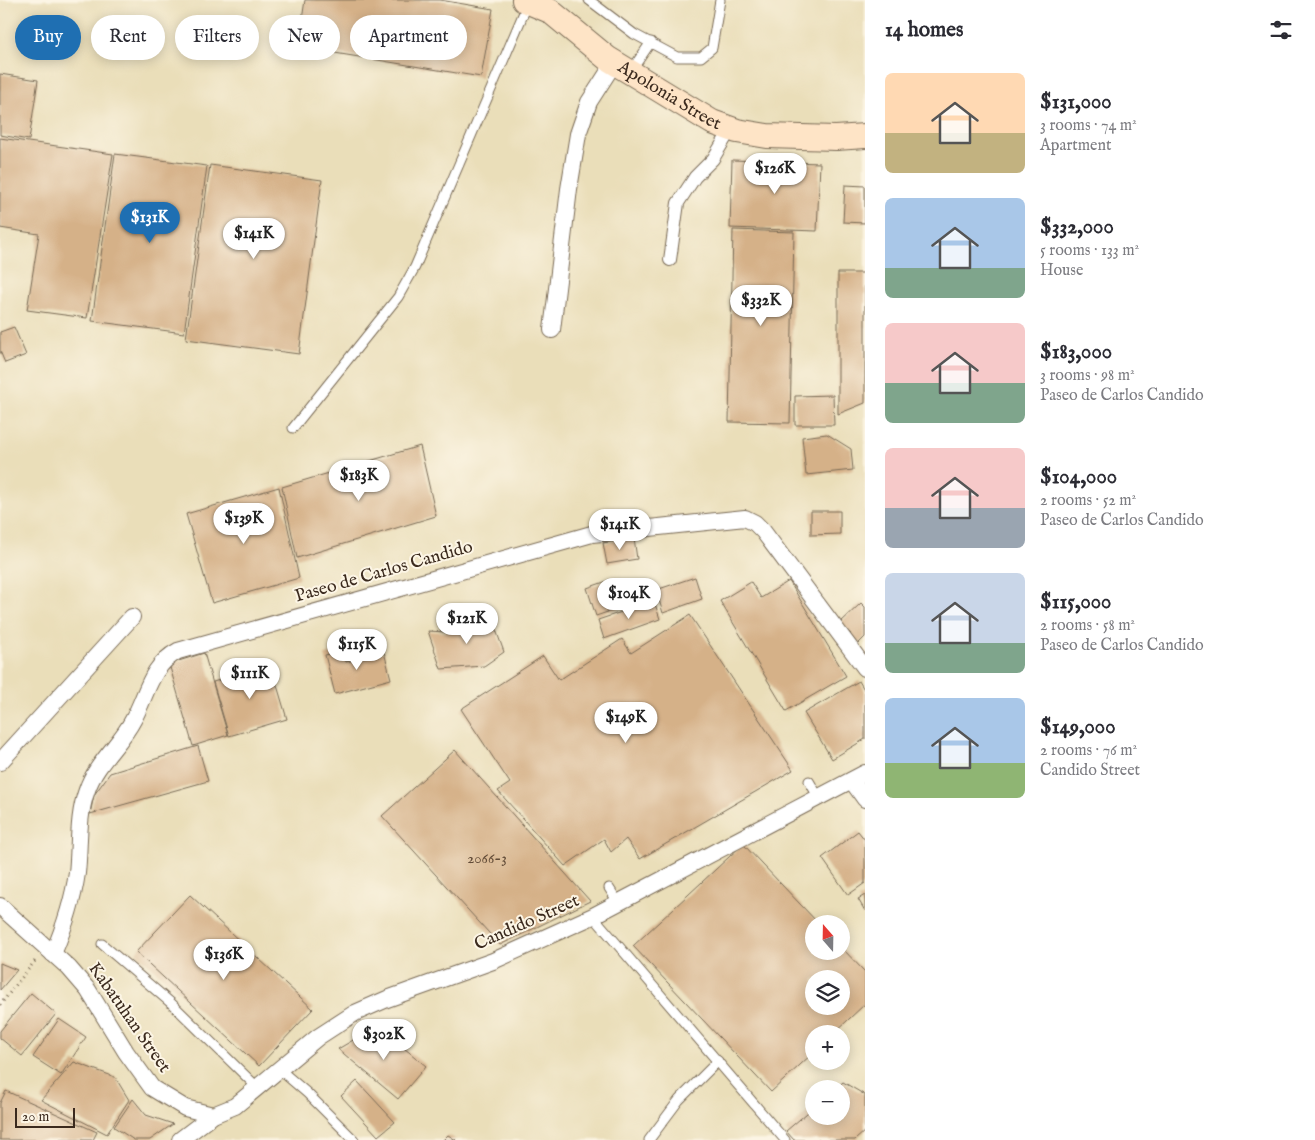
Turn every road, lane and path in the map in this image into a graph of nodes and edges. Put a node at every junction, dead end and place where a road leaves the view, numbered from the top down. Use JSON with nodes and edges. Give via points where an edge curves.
{"nodes":[{"id":1,"x":589,"y":0,"type":"edge"},
{"id":2,"x":720,"y":0,"type":"edge"},
{"id":3,"x":526,"y":1,"type":"edge"},
{"id":4,"x":650,"y":42,"type":"junction"},
{"id":5,"x":622,"y":68,"type":"junction"},
{"id":6,"x":731,"y":129,"type":"junction"},
{"id":7,"x":865,"y":136,"type":"edge"},
{"id":8,"x":670,"y":260,"type":"dead end"},
{"id":9,"x":552,"y":330,"type":"dead end"},
{"id":10,"x":293,"y":428,"type":"dead end"},
{"id":11,"x":132,"y":617,"type":"dead end"},
{"id":12,"x":865,"y":668,"type":"edge"},
{"id":13,"x":0,"y":762,"type":"edge"},
{"id":14,"x":858,"y":777,"type":"edge"},
{"id":15,"x":809,"y":781,"type":"dead end"},
{"id":16,"x":819,"y":798,"type":"junction"},
{"id":17,"x":865,"y":799,"type":"edge"},
{"id":18,"x":609,"y":888,"type":"dead end"},
{"id":19,"x":618,"y":902,"type":"junction"},
{"id":20,"x":0,"y":906,"type":"edge"},
{"id":21,"x":592,"y":916,"type":"junction"},
{"id":22,"x":102,"y":944,"type":"dead end"},
{"id":23,"x":50,"y":951,"type":"junction"},
{"id":24,"x":0,"y":1005,"type":"edge"},
{"id":25,"x":718,"y":1062,"type":"junction"},
{"id":26,"x":279,"y":1069,"type":"junction"},
{"id":27,"x":258,"y":1088,"type":"junction"},
{"id":28,"x":213,"y":1115,"type":"junction"},
{"id":29,"x":180,"y":1140,"type":"edge"},
{"id":30,"x":354,"y":1140,"type":"edge"},
{"id":31,"x":649,"y":1140,"type":"edge"},
{"id":32,"x":785,"y":1140,"type":"edge"}],
"edges":[{"from":1,"to":4,"type":"lane"},
{"from":2,"to":4,"type":"lane","via":[[712,48],[701,57],[677,57]]},
{"from":3,"to":5,"type":"main road","name":"Apolonia Street","via":[[550,11]]},
{"from":3,"to":10,"type":"lane","via":[[415,267],[398,297]]},
{"from":4,"to":5,"type":"lane"},
{"from":5,"to":6,"type":"main road","name":"Apolonia Street","via":[[712,122]]},
{"from":5,"to":9,"type":"street","via":[[589,102],[578,134]]},
{"from":6,"to":7,"type":"main road","name":"Apolonia Street","via":[[767,136]]},
{"from":6,"to":8,"type":"street","via":[[714,159],[695,177],[678,203]]},
{"from":11,"to":13,"type":"street"},
{"from":12,"to":23,"type":"street","name":"Paseo de Carlos Candido","via":[[763,531],[745,518],[592,534],[178,651],[168,656],[155,672],[134,720],[87,789],[66,921]]},
{"from":14,"to":16,"type":"street","name":"Candido Street"},
{"from":14,"to":17,"type":"street"},
{"from":15,"to":16,"type":"lane"},
{"from":16,"to":19,"type":"street","name":"Candido Street"},
{"from":18,"to":19,"type":"lane"},
{"from":19,"to":21,"type":"street","name":"Candido Street"},
{"from":20,"to":23,"type":"street","name":"Kabatuhan Street"},
{"from":21,"to":25,"type":"lane"},
{"from":21,"to":26,"type":"street","name":"Candido Street","via":[[493,961],[355,1013],[318,1037]]},
{"from":22,"to":27,"type":"lane","via":[[171,1003]]},
{"from":23,"to":24,"type":"path"},
{"from":23,"to":28,"type":"street","name":"Kabatuhan Street","via":[[88,990],[152,1088],[185,1108]]},
{"from":25,"to":31,"type":"lane","via":[[679,1100]]},
{"from":25,"to":32,"type":"lane"},
{"from":26,"to":27,"type":"street","name":"Candido Street"},
{"from":26,"to":30,"type":"lane"},
{"from":27,"to":28,"type":"street","name":"Candido Street","via":[[235,1106]]},
{"from":28,"to":29,"type":"street","name":"Candido Street"}]}
